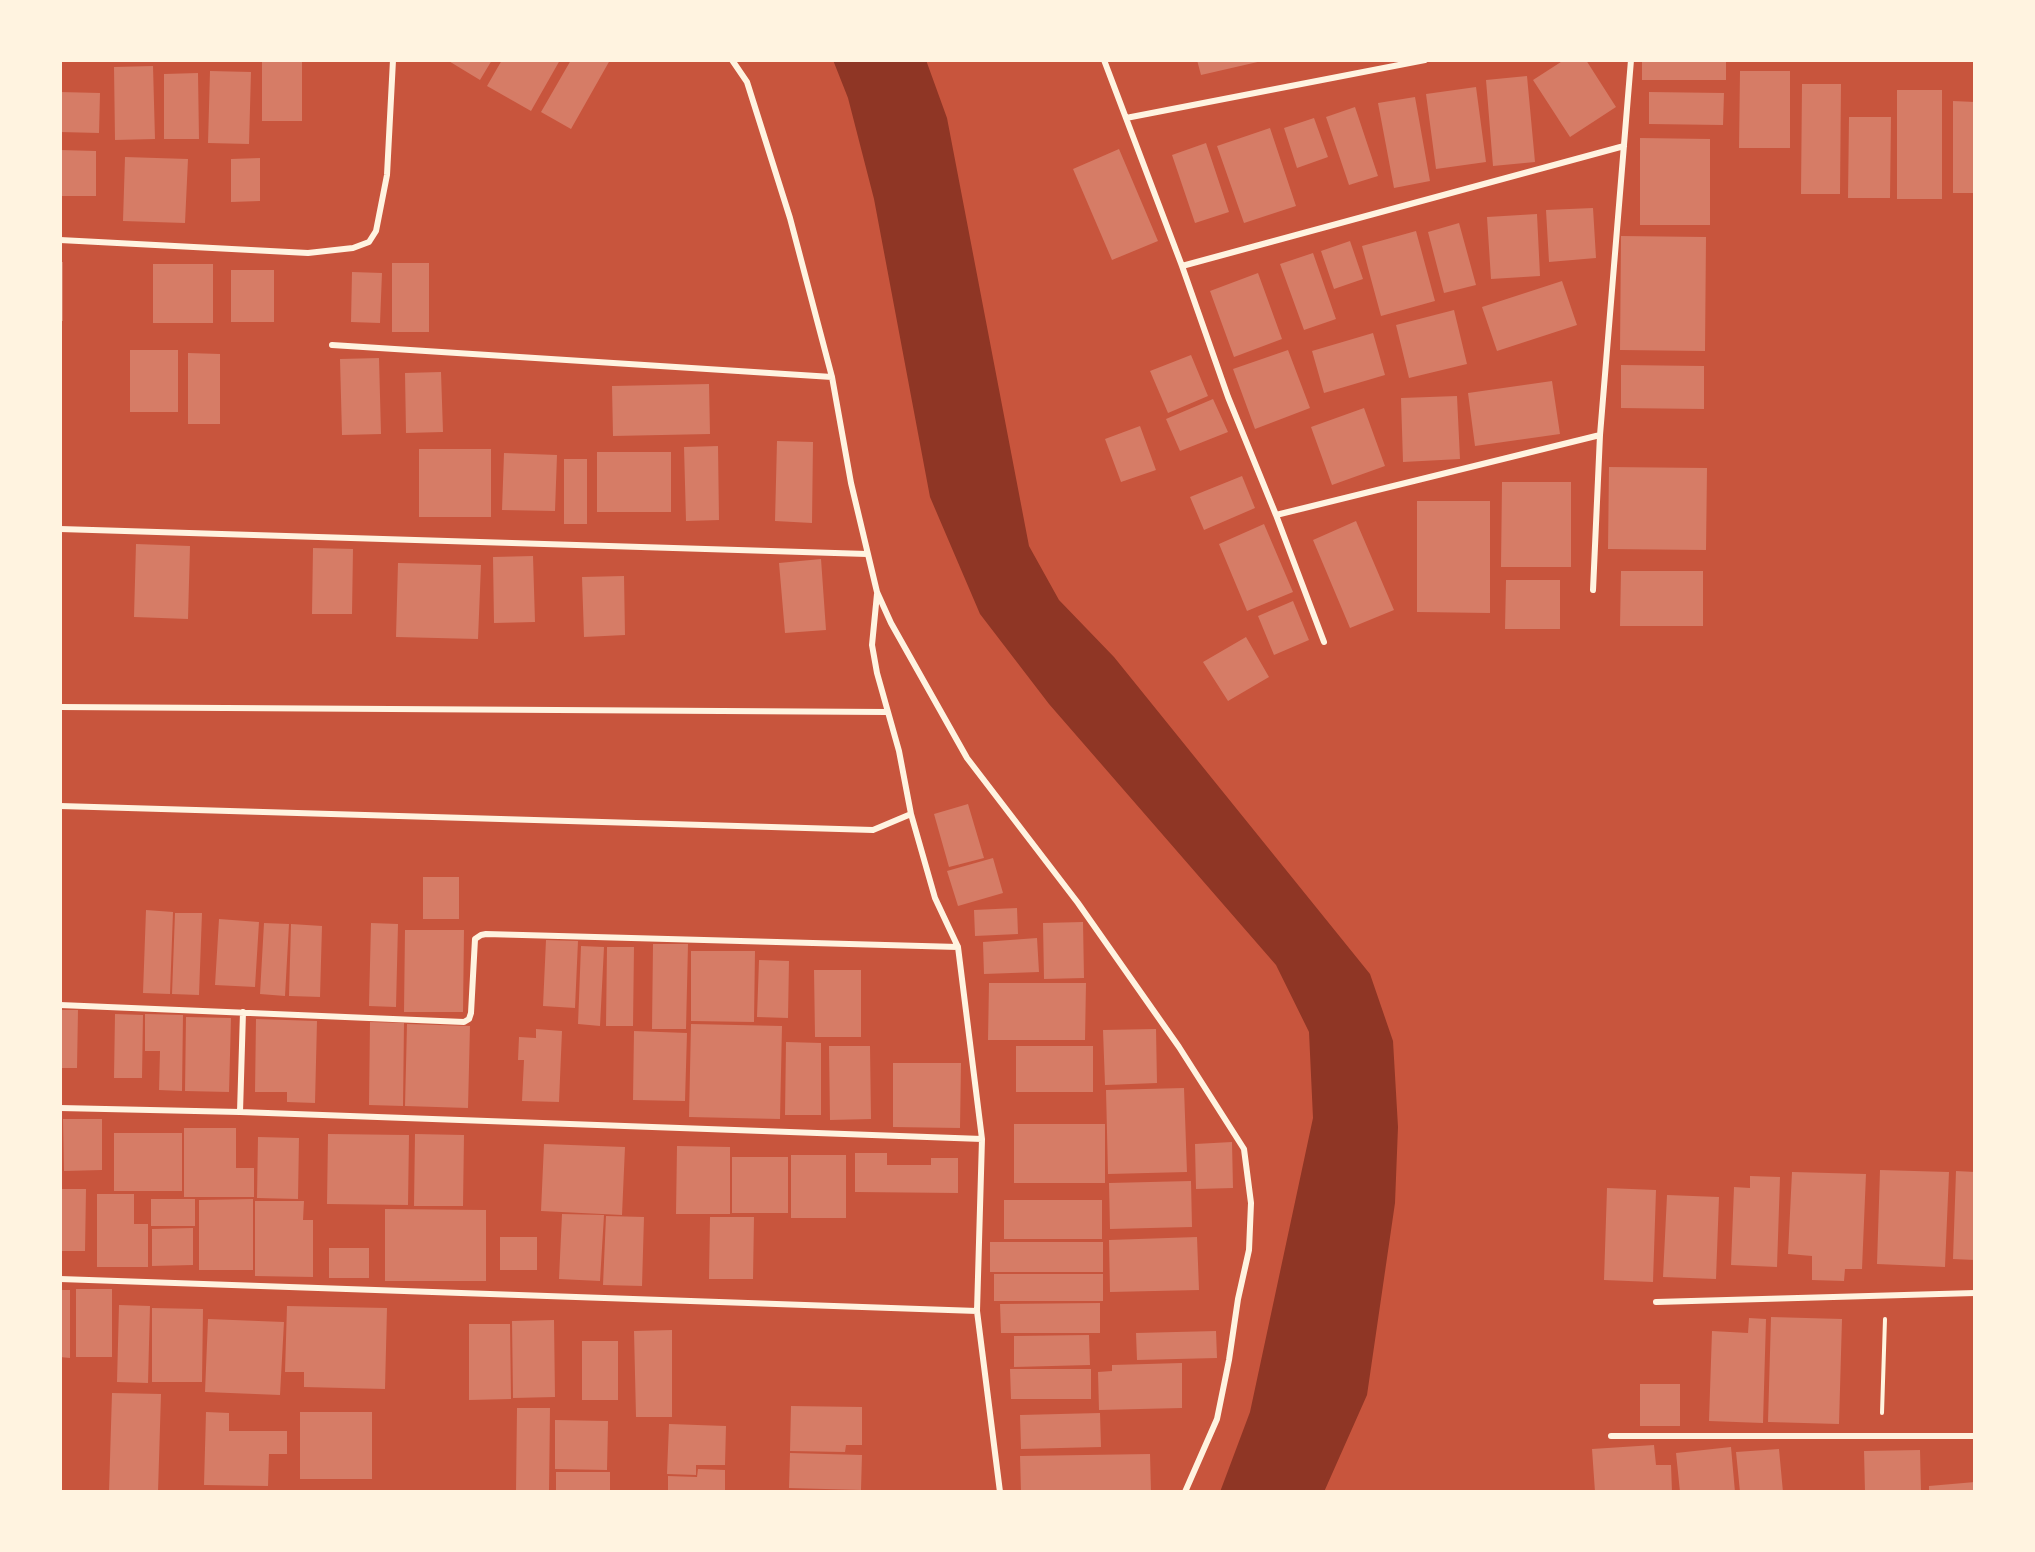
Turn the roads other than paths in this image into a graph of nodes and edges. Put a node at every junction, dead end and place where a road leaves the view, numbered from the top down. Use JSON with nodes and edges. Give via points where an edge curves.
{"nodes":[{"id":1,"x":393,"y":60,"type":"edge"},
{"id":2,"x":732,"y":60,"type":"edge"},
{"id":3,"x":1104,"y":60,"type":"edge"},
{"id":4,"x":1425,"y":60,"type":"edge"},
{"id":5,"x":1631,"y":60,"type":"edge"},
{"id":6,"x":1126,"y":118,"type":"junction"},
{"id":7,"x":1624,"y":146,"type":"junction"},
{"id":8,"x":60,"y":240,"type":"edge"},
{"id":9,"x":1182,"y":266,"type":"junction"},
{"id":10,"x":333,"y":345,"type":"dead end"},
{"id":11,"x":832,"y":377,"type":"junction"},
{"id":12,"x":1600,"y":435,"type":"junction"},
{"id":13,"x":1276,"y":516,"type":"junction"},
{"id":14,"x":60,"y":529,"type":"edge"},
{"id":15,"x":867,"y":554,"type":"junction"},
{"id":16,"x":1593,"y":591,"type":"dead end"},
{"id":17,"x":877,"y":592,"type":"junction"},
{"id":18,"x":1324,"y":642,"type":"dead end"},
{"id":19,"x":60,"y":707,"type":"edge"},
{"id":20,"x":887,"y":712,"type":"junction"},
{"id":21,"x":60,"y":806,"type":"edge"},
{"id":22,"x":911,"y":814,"type":"junction"},
{"id":23,"x":958,"y":947,"type":"junction"},
{"id":24,"x":60,"y":1005,"type":"edge"},
{"id":25,"x":243,"y":1012,"type":"junction"},
{"id":26,"x":60,"y":1108,"type":"edge"},
{"id":27,"x":240,"y":1112,"type":"junction"},
{"id":28,"x":982,"y":1139,"type":"junction"},
{"id":29,"x":60,"y":1279,"type":"edge"},
{"id":30,"x":1975,"y":1293,"type":"edge"},
{"id":31,"x":1656,"y":1302,"type":"dead end"},
{"id":32,"x":977,"y":1311,"type":"junction"},
{"id":33,"x":1611,"y":1436,"type":"dead end"},
{"id":34,"x":1975,"y":1436,"type":"edge"},
{"id":35,"x":1000,"y":1492,"type":"edge"},
{"id":36,"x":1185,"y":1492,"type":"edge"}],
"edges":[{"from":1,"to":8,"type":"street","via":[[387,175],[376,231],[369,243],[308,253]]},
{"from":2,"to":11,"type":"street","via":[[747,82],[790,218]]},
{"from":3,"to":6,"type":"street"},
{"from":4,"to":6,"type":"street"},
{"from":5,"to":7,"type":"street"},
{"from":6,"to":9,"type":"street"},
{"from":7,"to":9,"type":"street"},
{"from":7,"to":12,"type":"street"},
{"from":9,"to":13,"type":"street","via":[[1228,397]]},
{"from":10,"to":11,"type":"street"},
{"from":11,"to":15,"type":"street"},
{"from":12,"to":13,"type":"street"},
{"from":12,"to":16,"type":"street"},
{"from":13,"to":18,"type":"street"},
{"from":14,"to":15,"type":"street"},
{"from":15,"to":17,"type":"street"},
{"from":17,"to":20,"type":"street","via":[[872,645]]},
{"from":17,"to":36,"type":"street","via":[[967,758],[1078,903],[1179,1047],[1244,1149],[1251,1203],[1249,1250],[1217,1419]]},
{"from":19,"to":20,"type":"street"},
{"from":20,"to":22,"type":"street"},
{"from":21,"to":22,"type":"street","via":[[873,830]]},
{"from":22,"to":23,"type":"street","via":[[934,898]]},
{"from":23,"to":25,"type":"street","via":[[486,934],[476,939],[471,1014],[465,1022]]},
{"from":23,"to":28,"type":"street"},
{"from":24,"to":25,"type":"street"},
{"from":25,"to":27,"type":"street"},
{"from":26,"to":27,"type":"street"},
{"from":27,"to":28,"type":"street"},
{"from":28,"to":32,"type":"street"},
{"from":29,"to":32,"type":"street"},
{"from":30,"to":31,"type":"street"},
{"from":32,"to":35,"type":"street"},
{"from":33,"to":34,"type":"street"}]}
